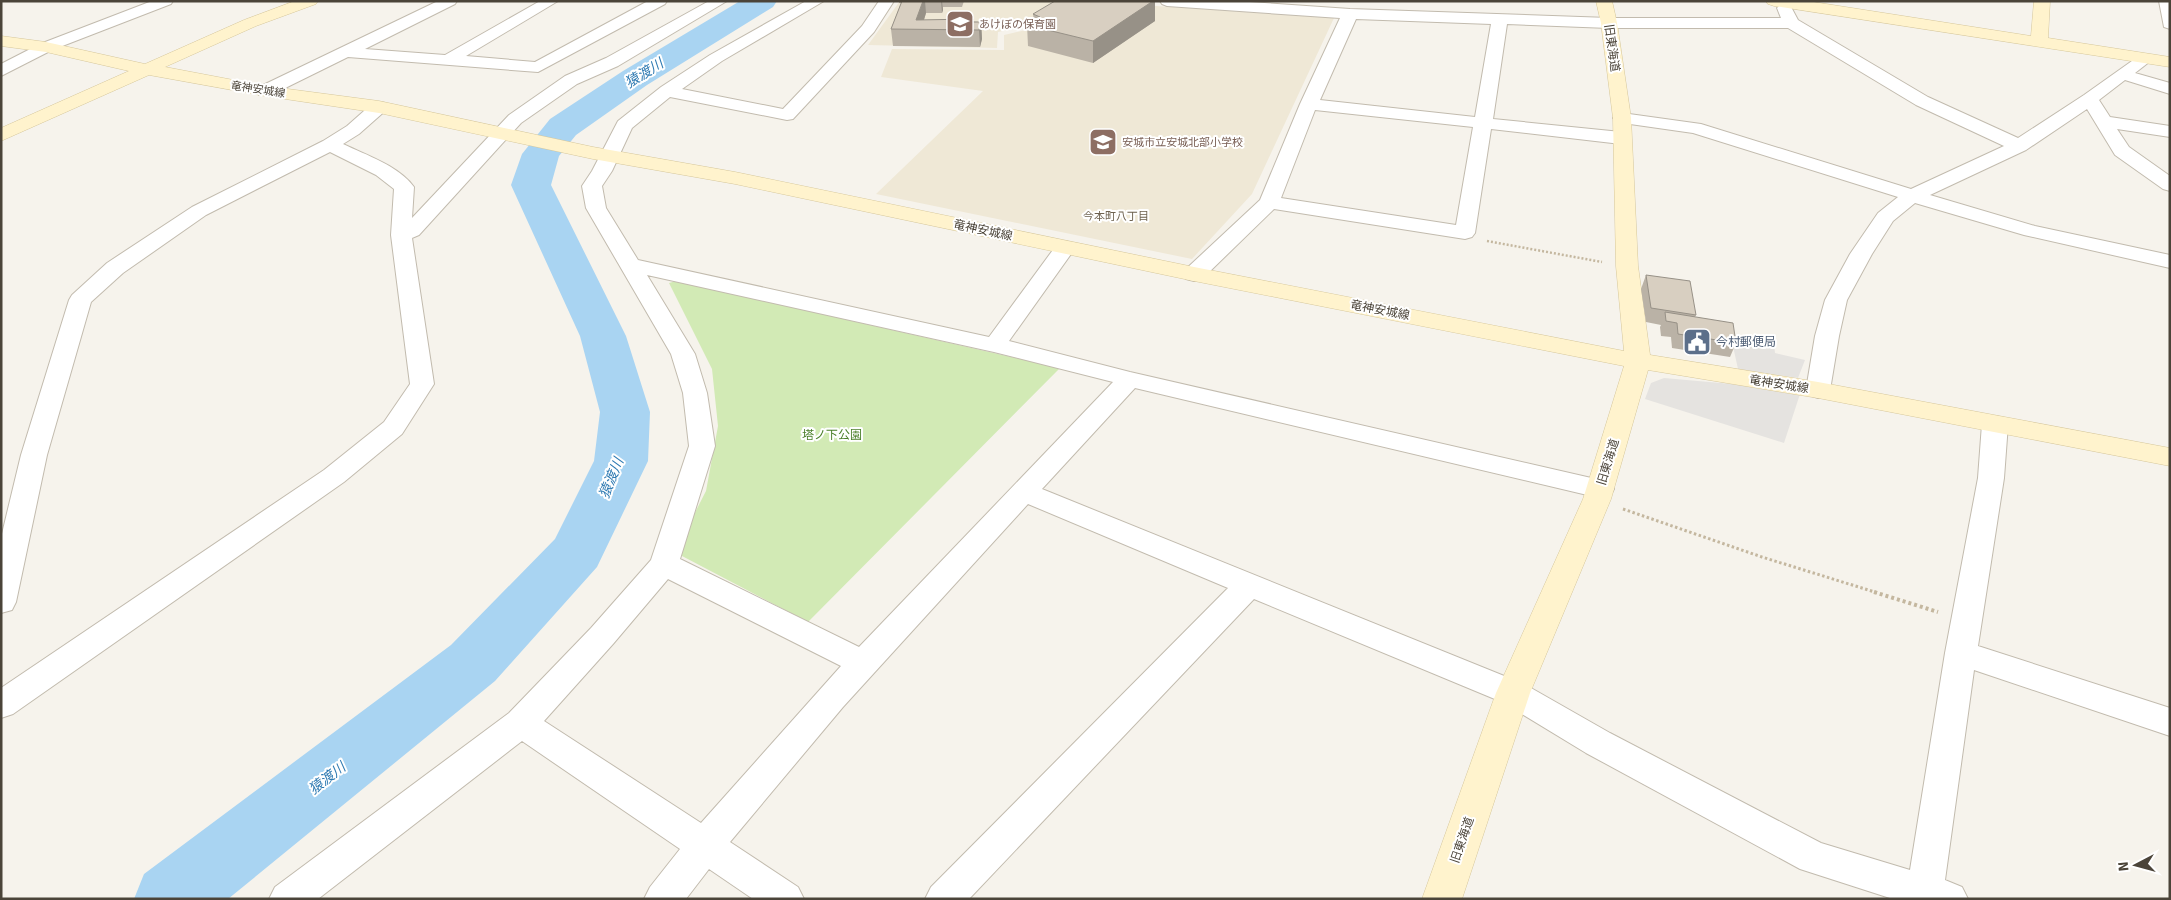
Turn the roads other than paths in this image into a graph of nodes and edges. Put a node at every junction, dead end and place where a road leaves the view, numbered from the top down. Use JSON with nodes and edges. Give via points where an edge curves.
{"nodes":[{"id":1,"x":166,"y":1,"type":"edge"},
{"id":2,"x":310,"y":1,"type":"edge"},
{"id":3,"x":450,"y":1,"type":"edge"},
{"id":4,"x":551,"y":1,"type":"edge"},
{"id":5,"x":660,"y":1,"type":"edge"},
{"id":6,"x":720,"y":1,"type":"edge"},
{"id":7,"x":817,"y":1,"type":"edge"},
{"id":8,"x":887,"y":1,"type":"edge"},
{"id":9,"x":1167,"y":1,"type":"edge"},
{"id":10,"x":2042,"y":1,"type":"edge"},
{"id":11,"x":2166,"y":1,"type":"edge"},
{"id":12,"x":1779,"y":2,"type":"edge"},
{"id":13,"x":122,"y":4,"type":"dead end"},
{"id":14,"x":1253,"y":4,"type":"edge"},
{"id":15,"x":139,"y":11,"type":"junction"},
{"id":16,"x":1606,"y":12,"type":"edge"},
{"id":17,"x":1350,"y":14,"type":"junction"},
{"id":18,"x":1500,"y":18,"type":"junction"},
{"id":19,"x":2169,"y":21,"type":"edge"},
{"id":20,"x":1791,"y":23,"type":"junction"},
{"id":21,"x":1,"y":41,"type":"edge"},
{"id":22,"x":2039,"y":42,"type":"junction"},
{"id":23,"x":46,"y":47,"type":"junction"},
{"id":24,"x":346,"y":52,"type":"junction"},
{"id":25,"x":450,"y":59,"type":"junction"},
{"id":26,"x":2145,"y":59,"type":"junction"},
{"id":27,"x":2170,"y":62,"type":"edge"},
{"id":28,"x":145,"y":69,"type":"junction"},
{"id":29,"x":1,"y":71,"type":"edge"},
{"id":30,"x":2122,"y":74,"type":"junction"},
{"id":31,"x":2170,"y":89,"type":"edge"},
{"id":32,"x":264,"y":91,"type":"junction"},
{"id":33,"x":667,"y":91,"type":"junction"},
{"id":34,"x":2090,"y":100,"type":"junction"},
{"id":35,"x":1309,"y":104,"type":"junction"},
{"id":36,"x":378,"y":107,"type":"junction"},
{"id":37,"x":1482,"y":122,"type":"junction"},
{"id":38,"x":2103,"y":122,"type":"junction"},
{"id":39,"x":1621,"y":128,"type":"junction"},
{"id":40,"x":2170,"y":132,"type":"edge"},
{"id":41,"x":509,"y":134,"type":"junction"},
{"id":42,"x":1,"y":135,"type":"edge"},
{"id":43,"x":330,"y":145,"type":"junction"},
{"id":44,"x":2019,"y":146,"type":"junction"},
{"id":45,"x":601,"y":154,"type":"junction"},
{"id":46,"x":2170,"y":185,"type":"edge"},
{"id":47,"x":1913,"y":195,"type":"junction"},
{"id":48,"x":1269,"y":202,"type":"junction"},
{"id":49,"x":401,"y":235,"type":"junction"},
{"id":50,"x":1065,"y":246,"type":"junction"},
{"id":51,"x":2170,"y":262,"type":"edge"},
{"id":52,"x":629,"y":265,"type":"junction"},
{"id":53,"x":1194,"y":274,"type":"junction"},
{"id":54,"x":995,"y":345,"type":"junction"},
{"id":55,"x":1638,"y":360,"type":"junction"},
{"id":56,"x":1130,"y":379,"type":"junction"},
{"id":57,"x":1818,"y":390,"type":"junction"},
{"id":58,"x":1995,"y":424,"type":"junction"},
{"id":59,"x":2170,"y":457,"type":"edge"},
{"id":60,"x":1025,"y":492,"type":"junction"},
{"id":61,"x":1598,"y":494,"type":"junction"},
{"id":62,"x":664,"y":564,"type":"junction"},
{"id":63,"x":1249,"y":585,"type":"junction"},
{"id":64,"x":1,"y":602,"type":"edge"},
{"id":65,"x":1961,"y":653,"type":"junction"},
{"id":66,"x":863,"y":663,"type":"junction"},
{"id":67,"x":1513,"y":693,"type":"junction"},
{"id":68,"x":1,"y":705,"type":"edge"},
{"id":69,"x":2170,"y":722,"type":"edge"},
{"id":70,"x":521,"y":723,"type":"junction"},
{"id":71,"x":704,"y":845,"type":"junction"},
{"id":72,"x":1933,"y":896,"type":"edge"},
{"id":73,"x":288,"y":899,"type":"edge"},
{"id":74,"x":663,"y":899,"type":"edge"},
{"id":75,"x":785,"y":899,"type":"edge"},
{"id":76,"x":944,"y":899,"type":"edge"},
{"id":77,"x":1442,"y":899,"type":"edge"}],
"edges":[{"from":1,"to":15,"type":"street"},
{"from":2,"to":28,"type":"street","via":[[250,23]]},
{"from":3,"to":24,"type":"street"},
{"from":4,"to":25,"type":"street"},
{"from":5,"to":25,"type":"street","via":[[538,67]]},
{"from":6,"to":41,"type":"street","via":[[612,62],[571,80],[515,120]]},
{"from":7,"to":33,"type":"street","via":[[716,58]]},
{"from":8,"to":33,"type":"street","via":[[868,29],[787,114]]},
{"from":9,"to":14,"type":"street"},
{"from":10,"to":22,"type":"street"},
{"from":11,"to":19,"type":"street"},
{"from":12,"to":20,"type":"street"},
{"from":12,"to":22,"type":"street"},
{"from":13,"to":15,"type":"street"},
{"from":14,"to":17,"type":"street"},
{"from":15,"to":23,"type":"street"},
{"from":16,"to":18,"type":"street"},
{"from":16,"to":20,"type":"street"},
{"from":16,"to":39,"type":"street","name":"旧東海道"},
{"from":17,"to":18,"type":"street"},
{"from":17,"to":35,"type":"street"},
{"from":18,"to":37,"type":"street"},
{"from":20,"to":44,"type":"street","via":[[1922,101]]},
{"from":21,"to":23,"type":"street","name":"竜神安城線"},
{"from":22,"to":26,"type":"street"},
{"from":23,"to":28,"type":"street","name":"竜神安城線"},
{"from":23,"to":29,"type":"street"},
{"from":24,"to":25,"type":"street"},
{"from":24,"to":32,"type":"street"},
{"from":26,"to":27,"type":"street"},
{"from":26,"to":30,"type":"street"},
{"from":28,"to":32,"type":"street","name":"竜神安城線"},
{"from":28,"to":42,"type":"street"},
{"from":30,"to":31,"type":"street"},
{"from":30,"to":34,"type":"street"},
{"from":32,"to":36,"type":"street","name":"竜神安城線"},
{"from":33,"to":45,"type":"street","via":[[624,124]]},
{"from":34,"to":38,"type":"street"},
{"from":34,"to":44,"type":"street"},
{"from":35,"to":37,"type":"street"},
{"from":35,"to":48,"type":"street"},
{"from":36,"to":41,"type":"street","name":"竜神安城線"},
{"from":36,"to":43,"type":"street"},
{"from":37,"to":39,"type":"street"},
{"from":37,"to":48,"type":"street","via":[[1465,233]]},
{"from":38,"to":40,"type":"street"},
{"from":38,"to":46,"type":"street","via":[[2122,151]]},
{"from":39,"to":47,"type":"street","via":[[1695,128]]},
{"from":39,"to":55,"type":"street","name":"旧東海道","via":[[1627,266]]},
{"from":41,"to":45,"type":"street","name":"竜神安城線"},
{"from":41,"to":49,"type":"street","via":[[412,231]]},
{"from":43,"to":49,"type":"street","via":[[384,172],[404,187]]},
{"from":43,"to":64,"type":"street","via":[[199,211],[115,268],[80,300],[34,455]]},
{"from":44,"to":47,"type":"street"},
{"from":45,"to":50,"type":"street","name":"竜神安城線","via":[[735,178]]},
{"from":45,"to":52,"type":"street","via":[[602,171],[592,186],[596,208]]},
{"from":47,"to":51,"type":"street","via":[[2031,231]]},
{"from":47,"to":57,"type":"street","via":[[1886,217],[1836,300]]},
{"from":48,"to":53,"type":"street"},
{"from":49,"to":68,"type":"street","via":[[422,384],[392,428],[334,476]]},
{"from":50,"to":53,"type":"street","name":"竜神安城線"},
{"from":50,"to":54,"type":"street"},
{"from":52,"to":54,"type":"street"},
{"from":52,"to":62,"type":"street","via":[[683,354],[695,393],[702,446]]},
{"from":53,"to":55,"type":"street","name":"竜神安城線"},
{"from":54,"to":56,"type":"street"},
{"from":55,"to":57,"type":"street","name":"竜神安城線"},
{"from":55,"to":61,"type":"street","name":"旧東海道"},
{"from":56,"to":60,"type":"street"},
{"from":56,"to":61,"type":"street"},
{"from":57,"to":58,"type":"street","name":"竜神安城線"},
{"from":58,"to":59,"type":"street","name":"竜神安城線"},
{"from":58,"to":65,"type":"street","via":[[1991,478]]},
{"from":60,"to":63,"type":"street"},
{"from":60,"to":66,"type":"street"},
{"from":61,"to":67,"type":"street","name":"旧東海道"},
{"from":62,"to":66,"type":"street"},
{"from":62,"to":70,"type":"street"},
{"from":63,"to":67,"type":"street"},
{"from":63,"to":76,"type":"street"},
{"from":65,"to":69,"type":"street"},
{"from":65,"to":72,"type":"street"},
{"from":66,"to":71,"type":"street"},
{"from":67,"to":72,"type":"street","via":[[1813,857]]},
{"from":67,"to":77,"type":"street","name":"旧東海道"},
{"from":70,"to":71,"type":"street"},
{"from":70,"to":73,"type":"street"},
{"from":71,"to":74,"type":"street"},
{"from":71,"to":75,"type":"street"}]}
